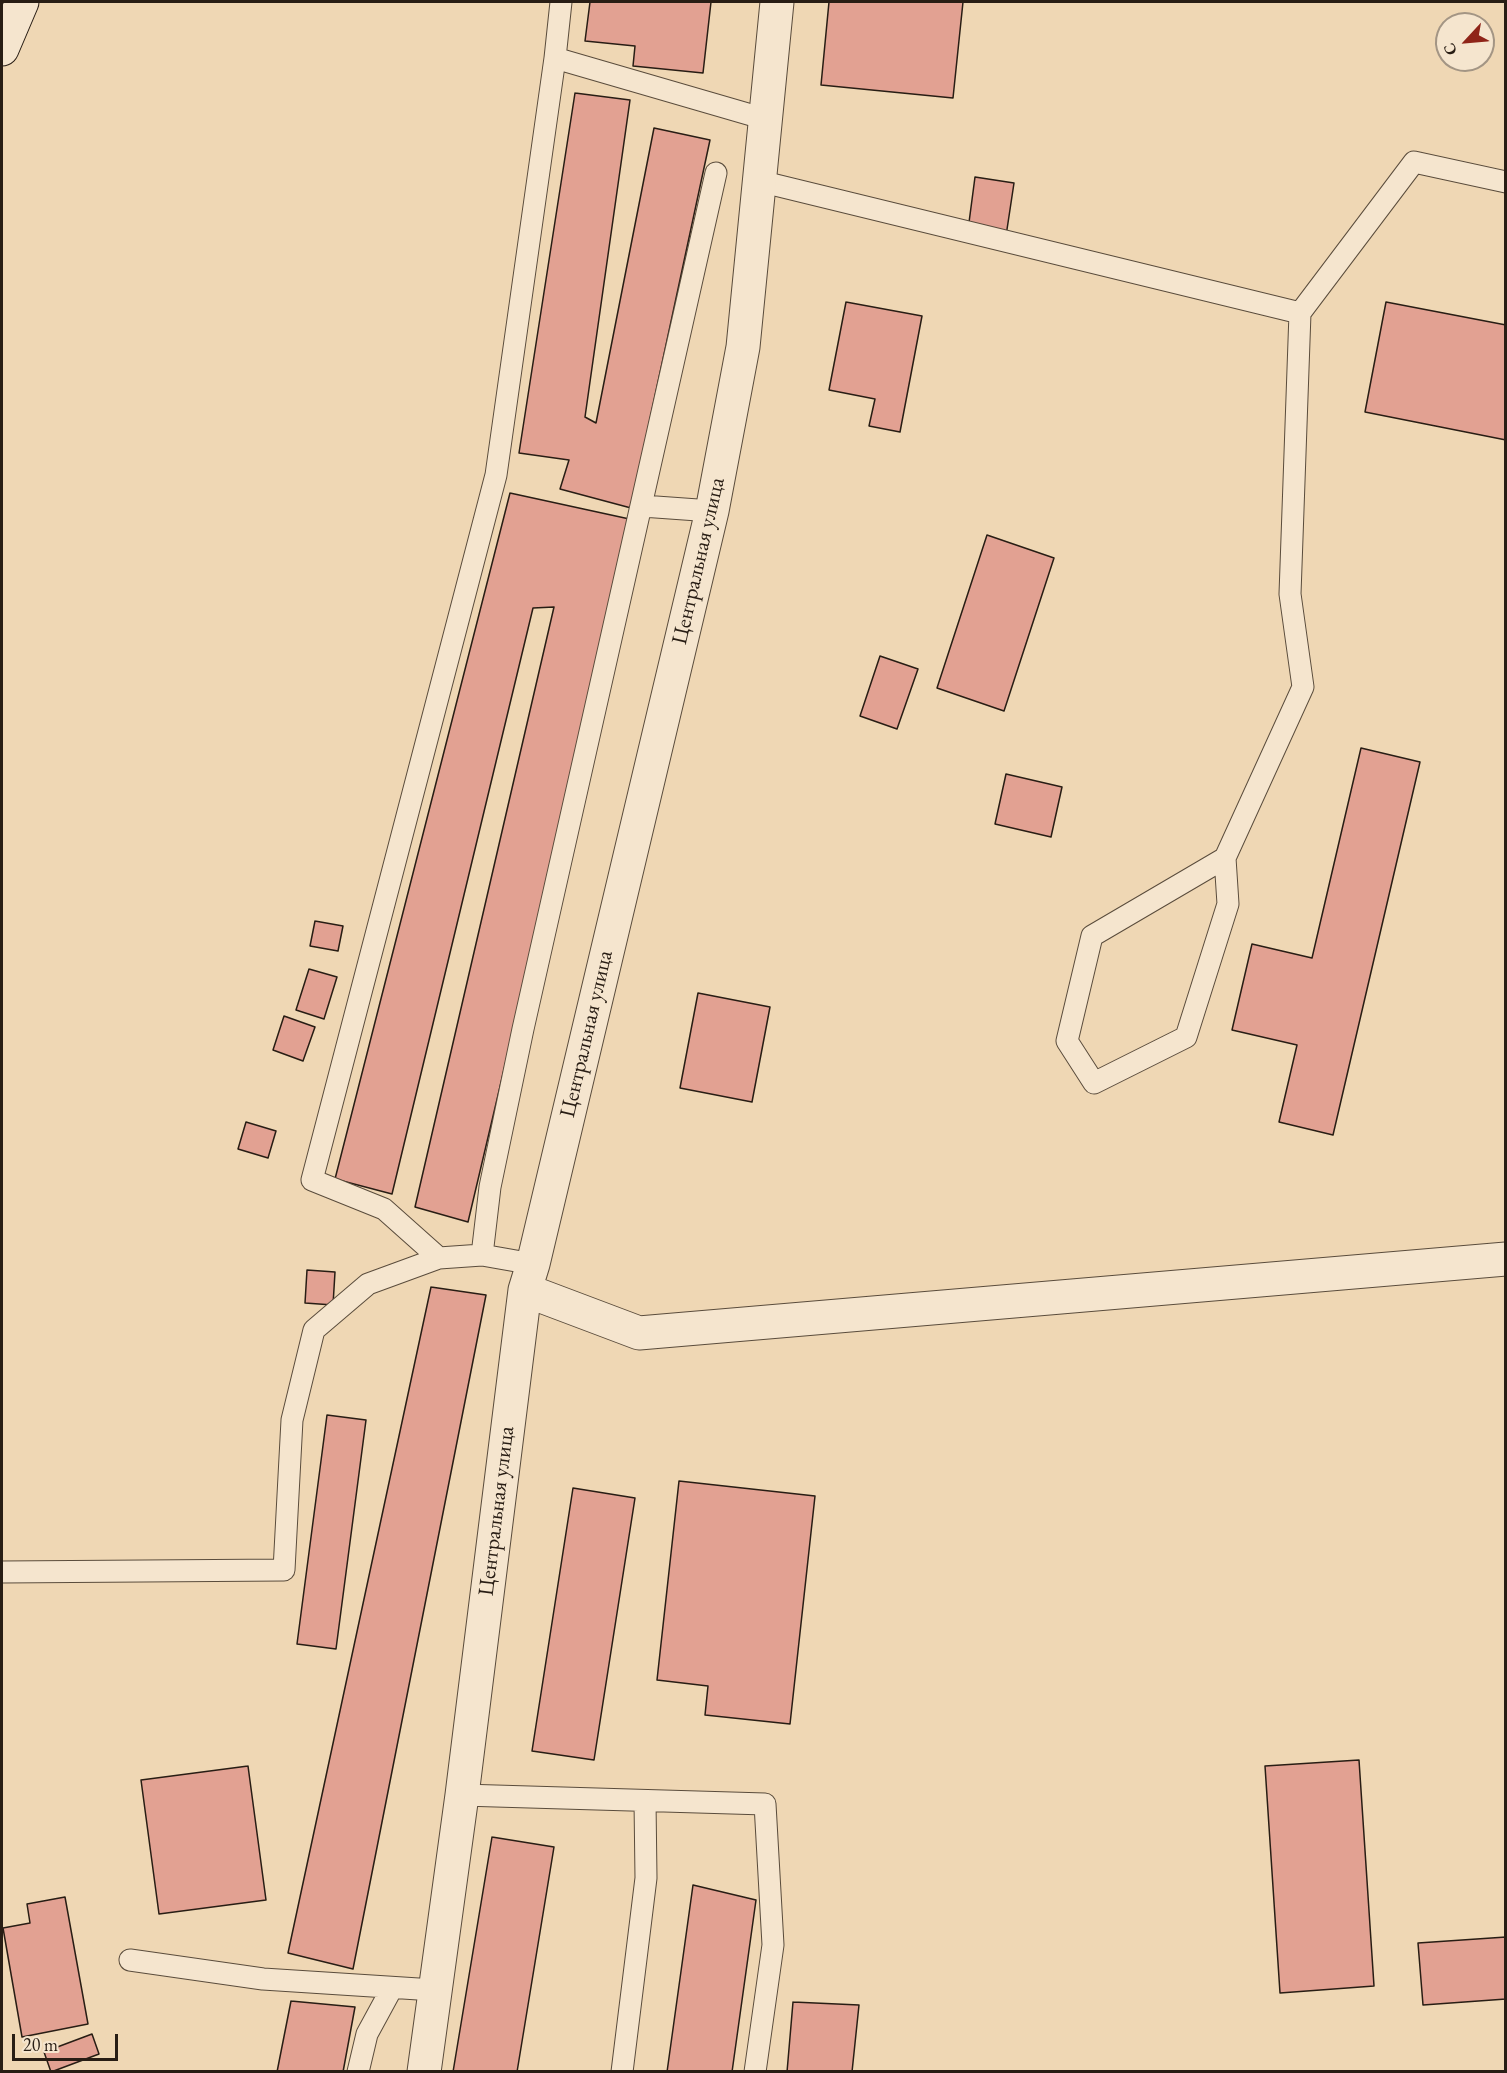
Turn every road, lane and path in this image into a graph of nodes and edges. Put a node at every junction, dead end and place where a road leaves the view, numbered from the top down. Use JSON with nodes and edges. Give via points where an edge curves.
{"nodes":[{"id":1,"x":22,"y":2,"type":"edge"},
{"id":2,"x":561,"y":2,"type":"edge"},
{"id":3,"x":777,"y":2,"type":"edge"},
{"id":4,"x":2,"y":49,"type":"edge"},
{"id":5,"x":555,"y":58,"type":"junction"},
{"id":6,"x":765,"y":119,"type":"junction"},
{"id":7,"x":716,"y":173,"type":"dead end"},
{"id":8,"x":759,"y":181,"type":"junction"},
{"id":9,"x":1506,"y":182,"type":"edge"},
{"id":10,"x":1300,"y":313,"type":"junction"},
{"id":11,"x":642,"y":506,"type":"junction"},
{"id":12,"x":712,"y":511,"type":"junction"},
{"id":13,"x":1225,"y":858,"type":"junction"},
{"id":14,"x":482,"y":1255,"type":"junction"},
{"id":15,"x":439,"y":1258,"type":"junction"},
{"id":16,"x":1506,"y":1259,"type":"edge"},
{"id":17,"x":529,"y":1277,"type":"junction"},
{"id":18,"x":2,"y":1572,"type":"edge"},
{"id":19,"x":462,"y":1795,"type":"junction"},
{"id":20,"x":645,"y":1801,"type":"junction"},
{"id":21,"x":130,"y":1960,"type":"dead end"},
{"id":22,"x":392,"y":1988,"type":"junction"},
{"id":23,"x":434,"y":1990,"type":"junction"},
{"id":24,"x":358,"y":2072,"type":"edge"},
{"id":25,"x":423,"y":2072,"type":"edge"},
{"id":26,"x":622,"y":2072,"type":"edge"},
{"id":27,"x":755,"y":2072,"type":"edge"}],
"edges":[{"from":1,"to":4,"type":"street"},
{"from":2,"to":5,"type":"lane"},
{"from":3,"to":6,"type":"street","name":"Центральная улица"},
{"from":5,"to":6,"type":"lane"},
{"from":5,"to":15,"type":"lane","via":[[496,475],[312,1180],[384,1209]]},
{"from":6,"to":8,"type":"street","name":"Центральная улица"},
{"from":7,"to":11,"type":"lane"},
{"from":8,"to":10,"type":"lane"},
{"from":8,"to":12,"type":"street","name":"Центральная улица","via":[[743,346]]},
{"from":9,"to":10,"type":"lane","via":[[1414,162]]},
{"from":10,"to":13,"type":"lane","via":[[1290,594],[1304,687]]},
{"from":11,"to":12,"type":"lane"},
{"from":11,"to":14,"type":"lane","via":[[520,1040],[490,1186]]},
{"from":12,"to":17,"type":"street","name":"Центральная улица"},
{"from":13,"to":13,"type":"lane","via":[[1092,936],[1067,1041],[1094,1083],[1186,1037],[1228,904]]},
{"from":14,"to":15,"type":"lane"},
{"from":14,"to":17,"type":"lane"},
{"from":15,"to":18,"type":"lane","via":[[368,1284],[314,1330],[292,1420],[284,1570]]},
{"from":16,"to":17,"type":"street","via":[[639,1334]]},
{"from":17,"to":19,"type":"street","name":"Центральная улица"},
{"from":19,"to":20,"type":"lane"},
{"from":19,"to":23,"type":"street","name":"Центральная улица"},
{"from":20,"to":26,"type":"lane","via":[[646,1878]]},
{"from":20,"to":27,"type":"lane","via":[[765,1804],[772,1945]]},
{"from":21,"to":22,"type":"lane","via":[[263,1979]]},
{"from":22,"to":23,"type":"lane"},
{"from":22,"to":24,"type":"lane","via":[[367,2034]]},
{"from":23,"to":25,"type":"street","name":"Центральная улица"}]}
